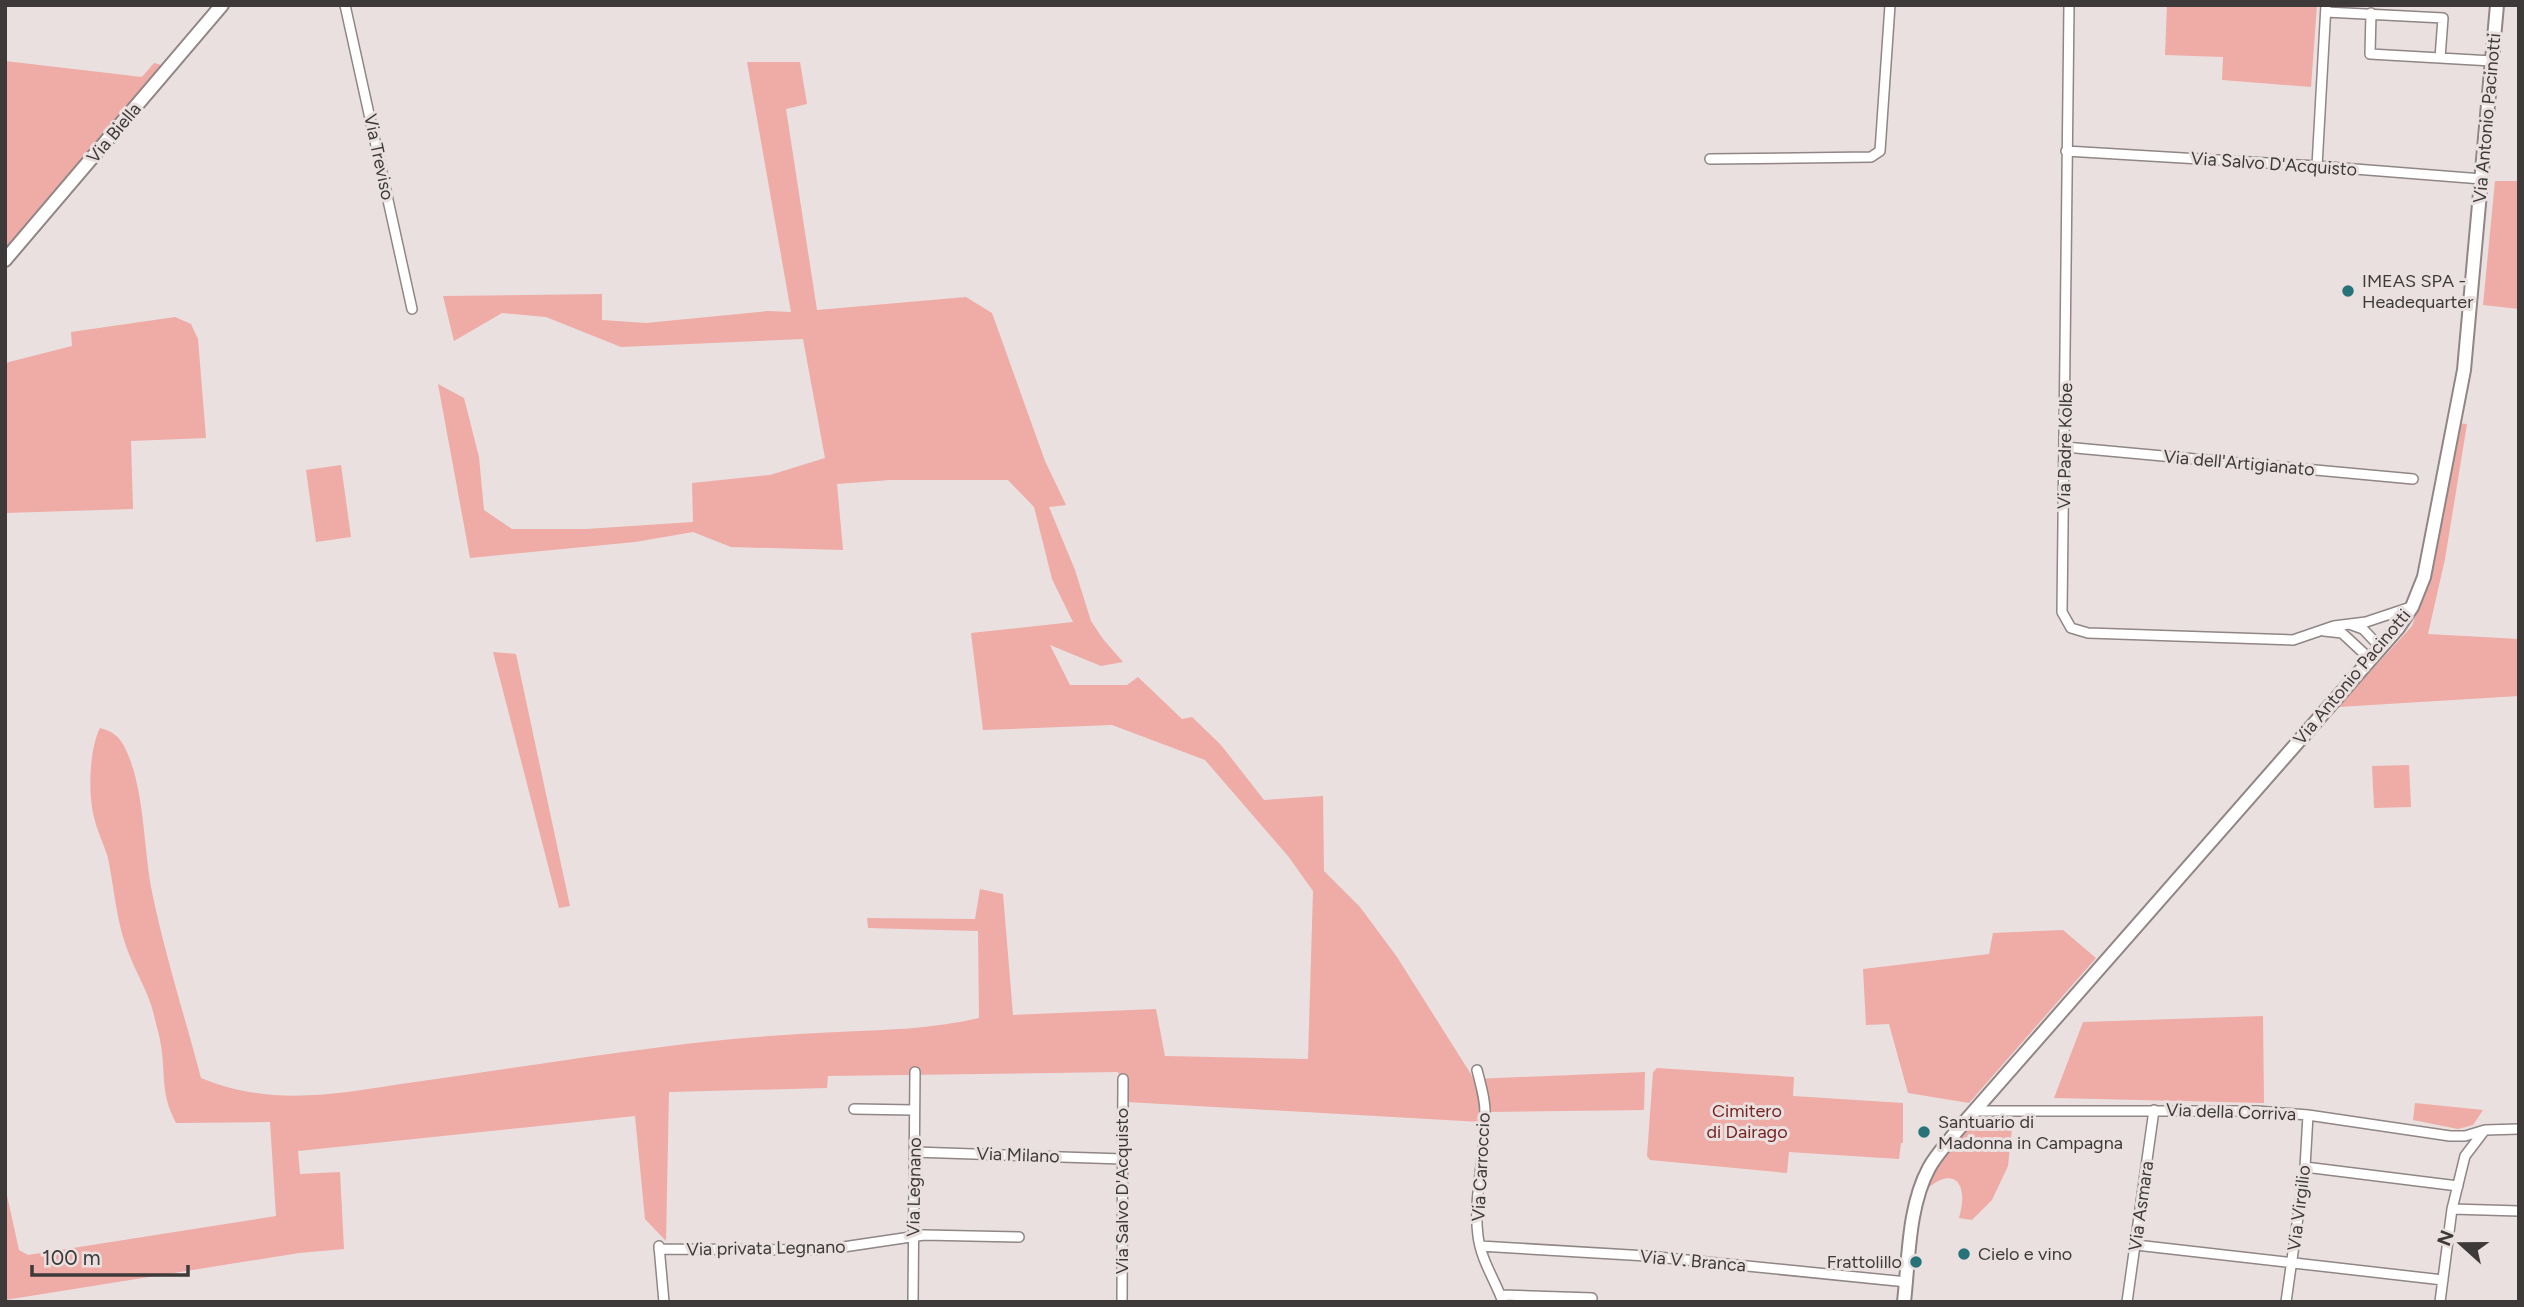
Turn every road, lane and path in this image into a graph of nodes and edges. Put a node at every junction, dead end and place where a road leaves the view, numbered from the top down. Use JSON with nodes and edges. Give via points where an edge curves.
{"nodes":[{"id":1,"x":222,"y":5,"type":"edge"},
{"id":2,"x":345,"y":5,"type":"edge"},
{"id":3,"x":1891,"y":5,"type":"edge"},
{"id":4,"x":2068,"y":5,"type":"edge"},
{"id":5,"x":2497,"y":5,"type":"edge"},
{"id":6,"x":2326,"y":8,"type":"edge"},
{"id":7,"x":2371,"y":13,"type":"junction"},
{"id":8,"x":2441,"y":58,"type":"junction"},
{"id":9,"x":2491,"y":61,"type":"junction"},
{"id":10,"x":2066,"y":151,"type":"junction"},
{"id":11,"x":1710,"y":159,"type":"dead end"},
{"id":12,"x":2317,"y":166,"type":"junction"},
{"id":13,"x":2482,"y":179,"type":"junction"},
{"id":14,"x":5,"y":260,"type":"edge"},
{"id":15,"x":412,"y":309,"type":"dead end"},
{"id":16,"x":2065,"y":447,"type":"junction"},
{"id":17,"x":2413,"y":480,"type":"dead end"},
{"id":18,"x":2412,"y":607,"type":"junction"},
{"id":19,"x":2348,"y":624,"type":"junction"},
{"id":20,"x":2325,"y":631,"type":"junction"},
{"id":21,"x":2380,"y":647,"type":"junction"},
{"id":22,"x":2370,"y":659,"type":"junction"},
{"id":23,"x":1477,"y":1070,"type":"dead end"},
{"id":24,"x":915,"y":1072,"type":"dead end"},
{"id":25,"x":1123,"y":1079,"type":"dead end"},
{"id":26,"x":854,"y":1109,"type":"dead end"},
{"id":27,"x":915,"y":1110,"type":"junction"},
{"id":28,"x":2154,"y":1110,"type":"junction"},
{"id":29,"x":1975,"y":1111,"type":"junction"},
{"id":30,"x":2308,"y":1115,"type":"junction"},
{"id":31,"x":2519,"y":1129,"type":"edge"},
{"id":32,"x":2485,"y":1130,"type":"junction"},
{"id":33,"x":914,"y":1152,"type":"junction"},
{"id":34,"x":1123,"y":1159,"type":"junction"},
{"id":35,"x":2305,"y":1167,"type":"junction"},
{"id":36,"x":2458,"y":1186,"type":"junction"},
{"id":37,"x":2452,"y":1209,"type":"junction"},
{"id":38,"x":2519,"y":1211,"type":"edge"},
{"id":39,"x":913,"y":1237,"type":"junction"},
{"id":40,"x":1019,"y":1237,"type":"dead end"},
{"id":41,"x":2136,"y":1245,"type":"junction"},
{"id":42,"x":1480,"y":1246,"type":"junction"},
{"id":43,"x":2293,"y":1261,"type":"junction"},
{"id":44,"x":2443,"y":1280,"type":"junction"},
{"id":45,"x":1907,"y":1282,"type":"junction"},
{"id":46,"x":1502,"y":1298,"type":"edge"},
{"id":47,"x":1592,"y":1298,"type":"dead end"},
{"id":48,"x":664,"y":1302,"type":"edge"},
{"id":49,"x":913,"y":1302,"type":"edge"},
{"id":50,"x":1122,"y":1302,"type":"edge"},
{"id":51,"x":1904,"y":1302,"type":"edge"},
{"id":52,"x":2127,"y":1302,"type":"edge"},
{"id":53,"x":2286,"y":1302,"type":"edge"},
{"id":54,"x":2440,"y":1302,"type":"edge"}],
"edges":[{"from":1,"to":14,"type":"street","name":"Via Biella"},
{"from":2,"to":15,"type":"street","name":"Via Treviso"},
{"from":3,"to":11,"type":"street","via":[[1880,151],[1871,157]]},
{"from":4,"to":10,"type":"street","name":"Via Padre Kolbe"},
{"from":5,"to":9,"type":"street","name":"Via Antonio Pacinotti"},
{"from":6,"to":7,"type":"street"},
{"from":6,"to":12,"type":"street"},
{"from":7,"to":8,"type":"street","via":[[2370,54]]},
{"from":7,"to":8,"type":"street","via":[[2443,18]]},
{"from":8,"to":9,"type":"street"},
{"from":9,"to":13,"type":"street","name":"Via Antonio Pacinotti"},
{"from":10,"to":12,"type":"street","name":"Via Salvo D'Acquisto"},
{"from":10,"to":16,"type":"street","name":"Via Padre Kolbe"},
{"from":12,"to":13,"type":"street","name":"Via Salvo D'Acquisto"},
{"from":13,"to":18,"type":"street","name":"Via Antonio Pacinotti","via":[[2464,369],[2424,577]]},
{"from":16,"to":17,"type":"street","name":"Via dell'Artigianato"},
{"from":16,"to":20,"type":"street","name":"Via Padre Kolbe","via":[[2062,612],[2071,628],[2088,634],[2293,640]]},
{"from":18,"to":19,"type":"street","name":"Via Padre Kolbe"},
{"from":18,"to":21,"type":"street","name":"Via Antonio Pacinotti"},
{"from":19,"to":20,"type":"street","name":"Via Padre Kolbe"},
{"from":19,"to":21,"type":"street","via":[[2362,629]]},
{"from":20,"to":22,"type":"street","via":[[2342,633]]},
{"from":21,"to":22,"type":"street","name":"Via Antonio Pacinotti"},
{"from":22,"to":29,"type":"street","name":"Via Antonio Pacinotti"},
{"from":23,"to":42,"type":"street","name":"Via Carroccio","via":[[1485,1118],[1477,1197]]},
{"from":24,"to":27,"type":"street","name":"Via Legnano"},
{"from":25,"to":34,"type":"street","name":"Via Salvo D'Acquisto"},
{"from":26,"to":27,"type":"street"},
{"from":27,"to":33,"type":"street","name":"Via Legnano"},
{"from":28,"to":29,"type":"street","name":"Via della Corriva"},
{"from":28,"to":30,"type":"street","name":"Via della Corriva"},
{"from":28,"to":41,"type":"street","name":"Via Asmara"},
{"from":29,"to":45,"type":"street","name":"Via Antonio Pacinotti","via":[[1931,1165],[1922,1184]]},
{"from":30,"to":32,"type":"street","name":"Via della Corriva","via":[[2450,1136]]},
{"from":30,"to":35,"type":"street","name":"Via Virgilio"},
{"from":31,"to":32,"type":"street","name":"Via della Corriva"},
{"from":32,"to":36,"type":"street","via":[[2465,1156]]},
{"from":33,"to":34,"type":"street","name":"Via Milano"},
{"from":33,"to":39,"type":"street","name":"Via Legnano"},
{"from":34,"to":50,"type":"street","name":"Via Salvo D'Acquisto"},
{"from":35,"to":36,"type":"street"},
{"from":35,"to":43,"type":"street","name":"Via Virgilio"},
{"from":36,"to":37,"type":"street"},
{"from":37,"to":38,"type":"street"},
{"from":37,"to":44,"type":"street"},
{"from":39,"to":40,"type":"street","name":"Via privata Legnano"},
{"from":39,"to":48,"type":"street","name":"Via privata Legnano","via":[[823,1251],[659,1247]]},
{"from":39,"to":49,"type":"street","name":"Via Legnano"},
{"from":41,"to":43,"type":"street"},
{"from":41,"to":52,"type":"street","name":"Via Asmara"},
{"from":42,"to":45,"type":"street","name":"Via V. Branca","via":[[1647,1256]]},
{"from":42,"to":46,"type":"street","name":"Via Carroccio"},
{"from":43,"to":44,"type":"street"},
{"from":43,"to":53,"type":"street","name":"Via Virgilio"},
{"from":44,"to":54,"type":"street"},
{"from":45,"to":51,"type":"street","name":"Via Antonio Pacinotti"},
{"from":46,"to":47,"type":"street"}]}
